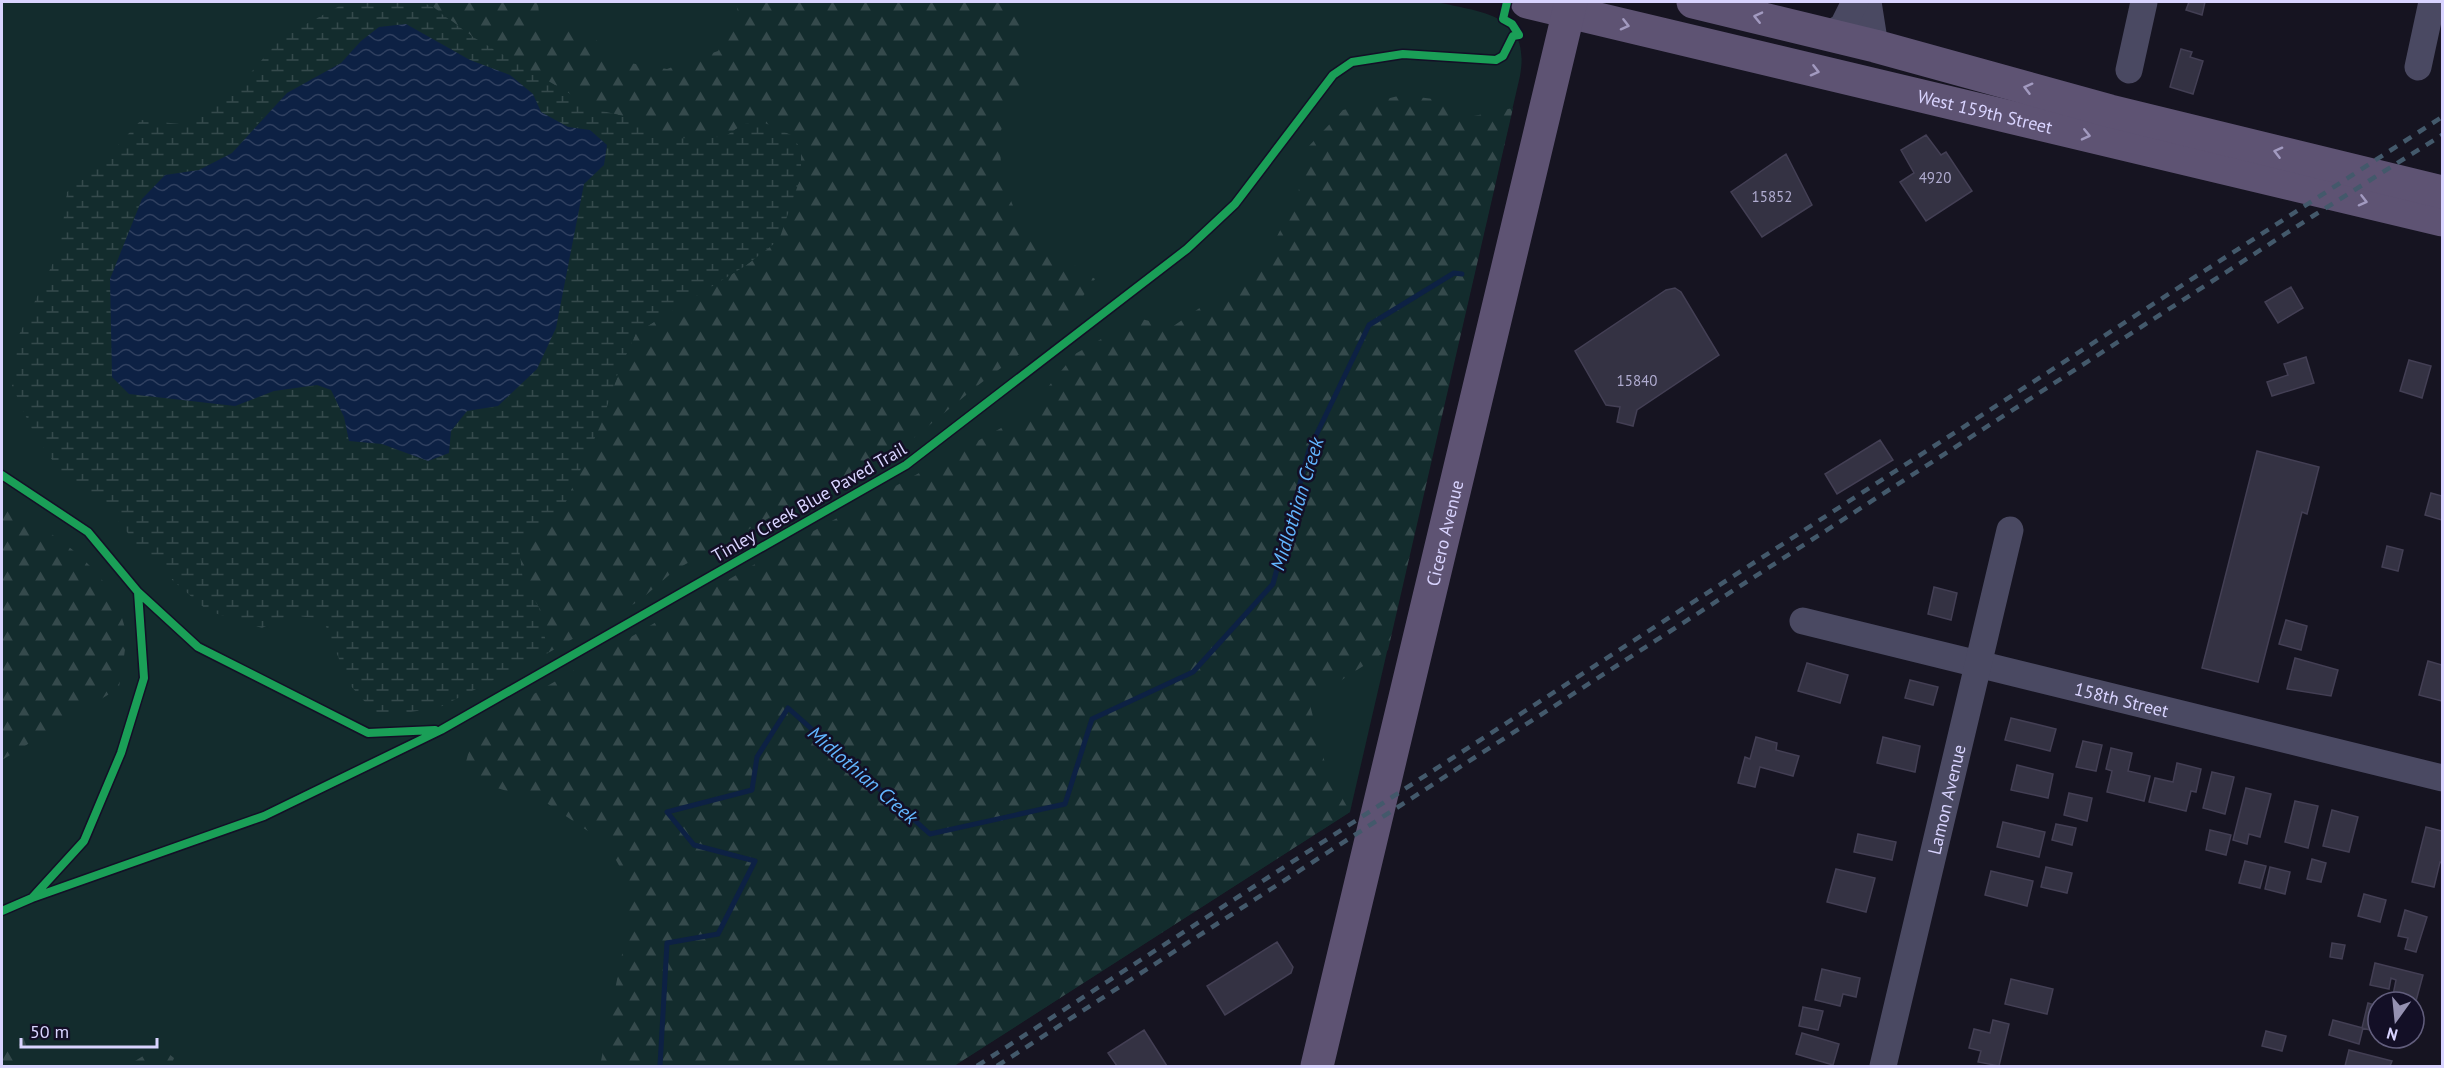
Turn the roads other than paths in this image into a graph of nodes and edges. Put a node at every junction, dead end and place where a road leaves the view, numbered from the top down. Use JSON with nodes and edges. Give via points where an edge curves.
{"nodes":[{"id":1,"x":1527,"y":2,"type":"edge"},
{"id":2,"x":1693,"y":2,"type":"edge"},
{"id":3,"x":1855,"y":2,"type":"edge"},
{"id":4,"x":1868,"y":2,"type":"edge"},
{"id":5,"x":2145,"y":2,"type":"edge"},
{"id":6,"x":2432,"y":2,"type":"edge"},
{"id":7,"x":1569,"y":6,"type":"edge"},
{"id":8,"x":1831,"y":34,"type":"junction"},
{"id":9,"x":1875,"y":46,"type":"junction"},
{"id":10,"x":2418,"y":67,"type":"dead end"},
{"id":11,"x":2128,"y":70,"type":"dead end"},
{"id":12,"x":2442,"y":192,"type":"edge"},
{"id":13,"x":2442,"y":220,"type":"edge"},
{"id":14,"x":2010,"y":530,"type":"dead end"},
{"id":15,"x":1803,"y":621,"type":"dead end"},
{"id":16,"x":1978,"y":662,"type":"junction"},
{"id":17,"x":2442,"y":778,"type":"edge"},
{"id":18,"x":1317,"y":1066,"type":"edge"},
{"id":19,"x":1883,"y":1066,"type":"edge"}],
"edges":[{"from":1,"to":7,"type":"main road","name":"West 159th Street"},
{"from":8,"to":2,"type":"main road","name":"West 159th Street","one_way":true},
{"from":3,"to":8,"type":"street","via":[[1843,26]]},
{"from":4,"to":9,"type":"street"},
{"from":5,"to":11,"type":"street"},
{"from":6,"to":10,"type":"street"},
{"from":7,"to":13,"type":"main road","name":"West 159th Street","one_way":true},
{"from":7,"to":18,"type":"main road","name":"Cicero Avenue"},
{"from":8,"to":9,"type":"main road","name":"West 159th Street"},
{"from":12,"to":9,"type":"main road","name":"West 159th Street","one_way":true,"via":[[2110,111]]},
{"from":14,"to":16,"type":"street","name":"Lamon Avenue"},
{"from":15,"to":16,"type":"street","name":"158th Street"},
{"from":16,"to":17,"type":"street","name":"158th Street"},
{"from":16,"to":19,"type":"street","name":"Lamon Avenue"}]}
